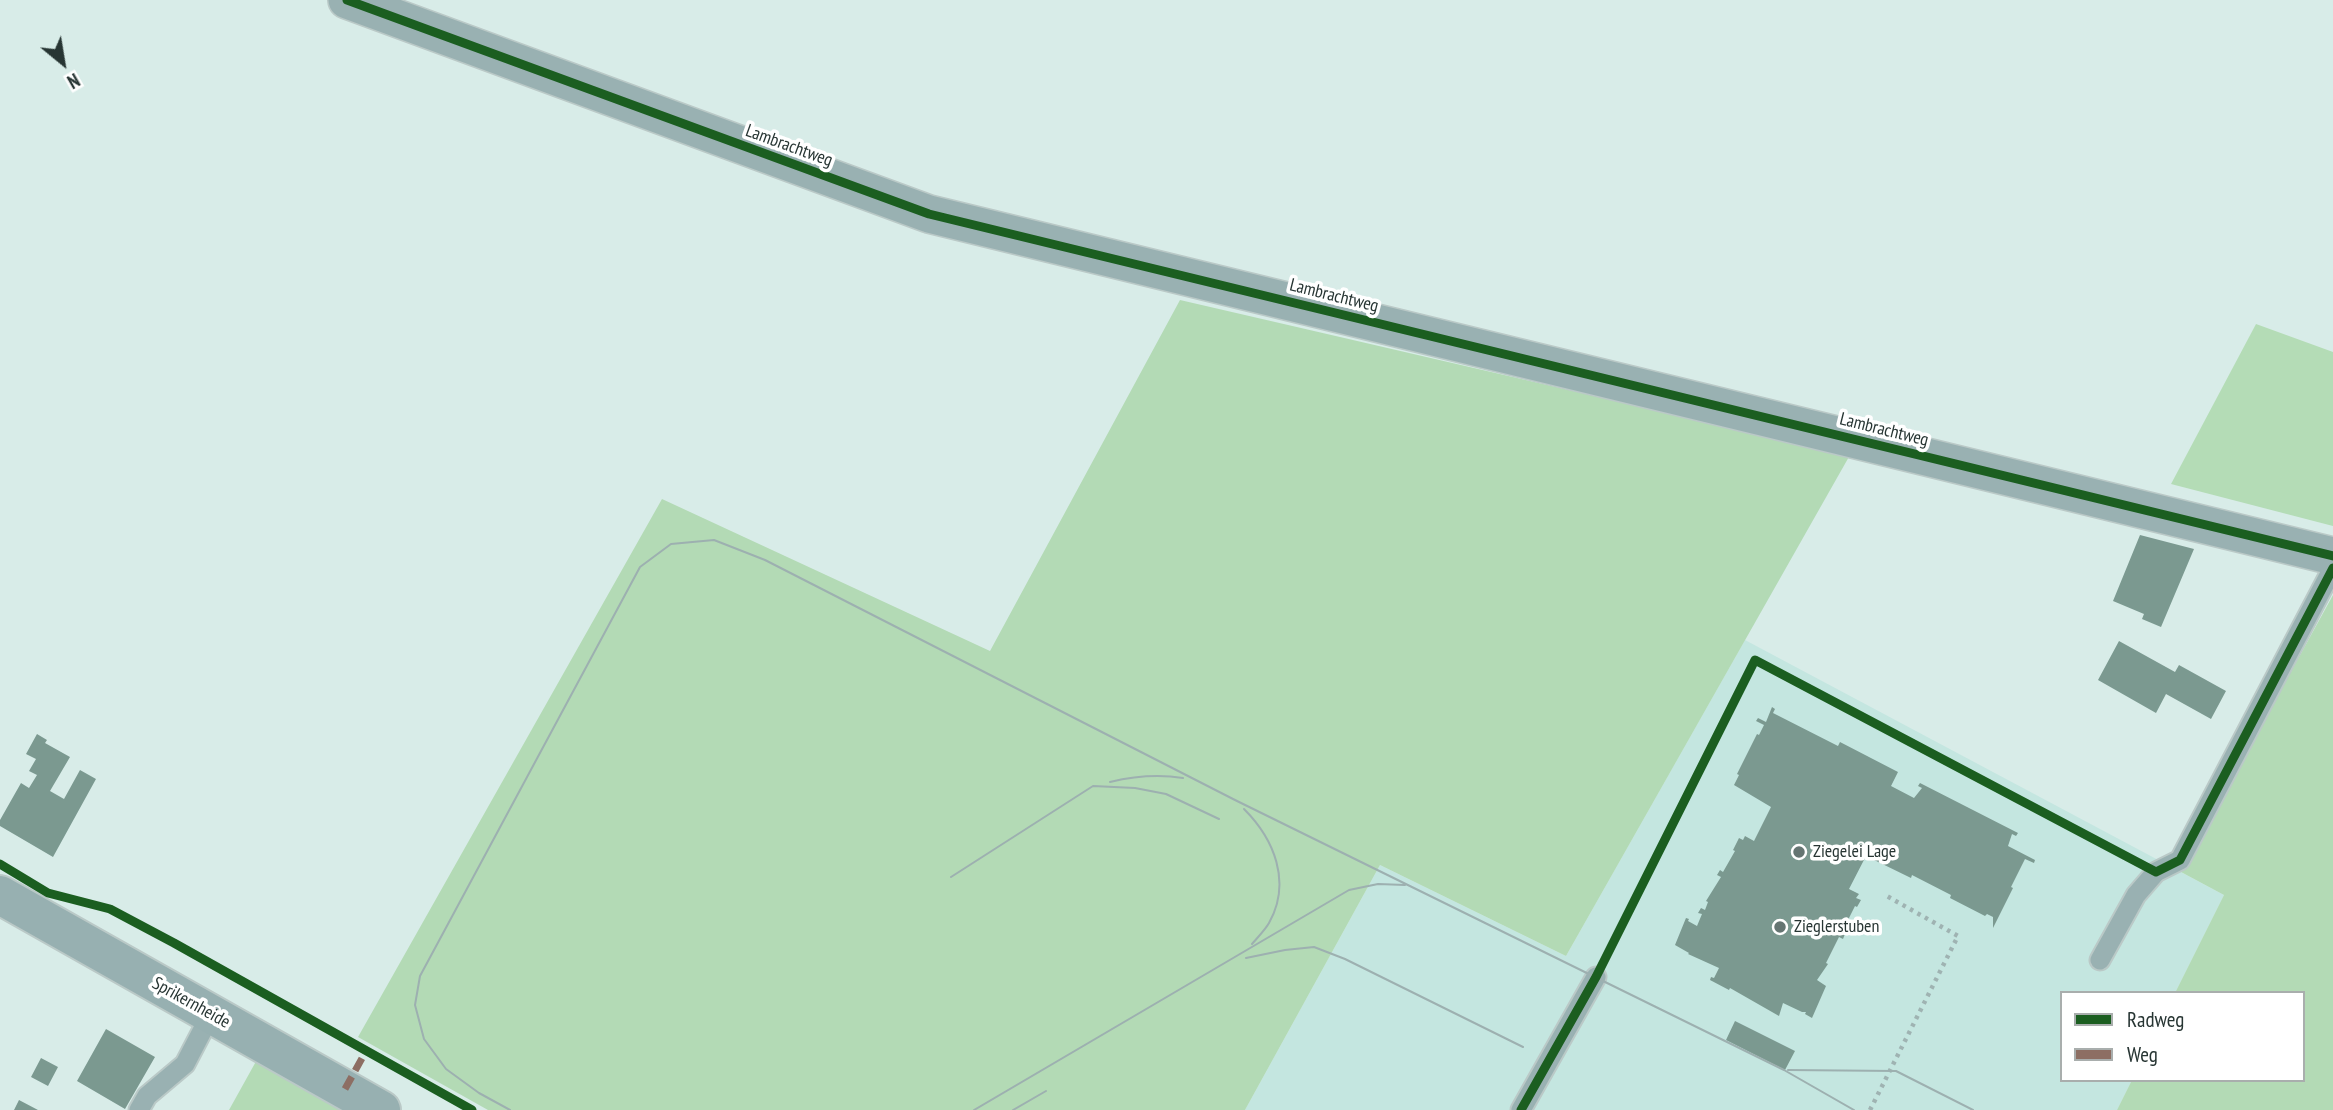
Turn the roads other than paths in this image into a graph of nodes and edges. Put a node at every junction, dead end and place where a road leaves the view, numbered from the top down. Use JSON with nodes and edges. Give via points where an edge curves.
{"nodes":[{"id":1,"x":347,"y":0,"type":"edge"},
{"id":2,"x":2333,"y":556,"type":"edge"},
{"id":3,"x":2333,"y":568,"type":"edge"},
{"id":4,"x":0,"y":895,"type":"edge"},
{"id":5,"x":2100,"y":960,"type":"dead end"},
{"id":6,"x":1596,"y":977,"type":"dead end"},
{"id":7,"x":211,"y":1014,"type":"junction"},
{"id":8,"x":139,"y":1110,"type":"edge"},
{"id":9,"x":381,"y":1110,"type":"edge"},
{"id":10,"x":1521,"y":1110,"type":"edge"}],
"edges":[{"from":1,"to":2,"type":"street","name":"Lambrachtweg","via":[[929,214]]},
{"from":3,"to":5,"type":"lane","via":[[2180,860],[2156,872],[2136,895]]},
{"from":4,"to":7,"type":"main road","name":"Sprikernheide"},
{"from":6,"to":10,"type":"lane"},
{"from":7,"to":8,"type":"lane","via":[[185,1064],[147,1096]]},
{"from":7,"to":9,"type":"main road","name":"Sprikernheide"}]}
